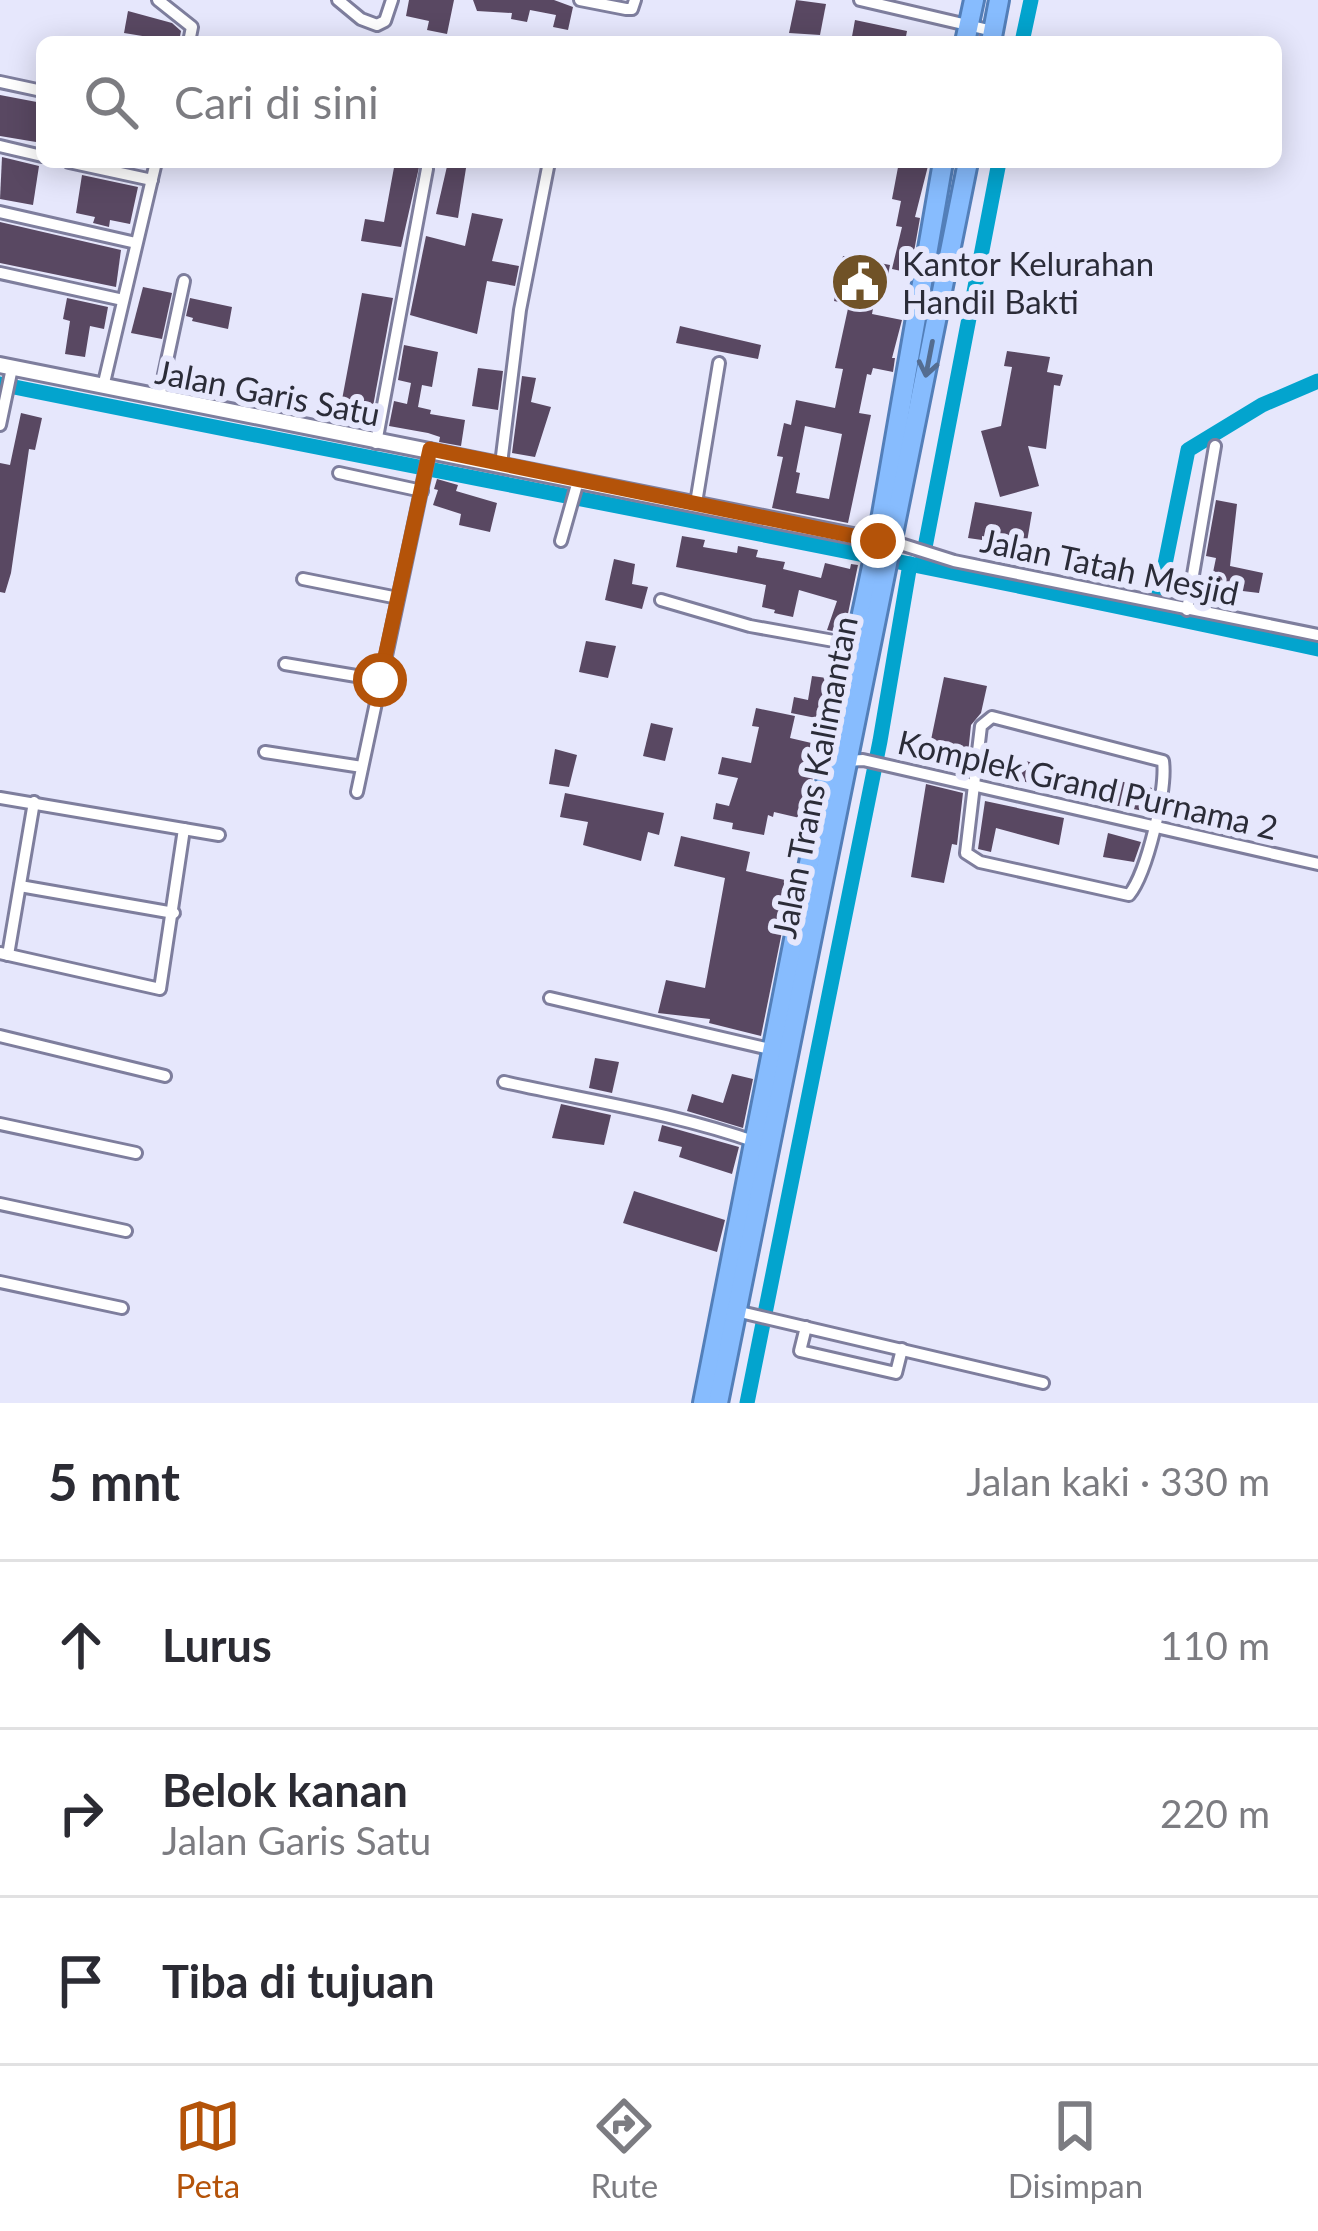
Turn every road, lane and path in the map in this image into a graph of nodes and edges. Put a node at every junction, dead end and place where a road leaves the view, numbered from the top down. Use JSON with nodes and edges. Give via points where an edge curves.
{"nodes":[{"id":1,"x":158,"y":0,"type":"edge"},
{"id":2,"x":338,"y":0,"type":"edge"},
{"id":3,"x":392,"y":0,"type":"edge"},
{"id":4,"x":580,"y":0,"type":"edge"},
{"id":5,"x":635,"y":0,"type":"edge"},
{"id":6,"x":860,"y":0,"type":"edge"},
{"id":7,"x":974,"y":0,"type":"edge"},
{"id":8,"x":999,"y":0,"type":"edge"},
{"id":9,"x":967,"y":34,"type":"edge"},
{"id":10,"x":190,"y":36,"type":"edge"},
{"id":11,"x":992,"y":36,"type":"edge"},
{"id":12,"x":0,"y":82,"type":"edge"},
{"id":13,"x":36,"y":90,"type":"edge"},
{"id":14,"x":0,"y":146,"type":"edge"},
{"id":15,"x":36,"y":155,"type":"edge"},
{"id":16,"x":97,"y":168,"type":"edge"},
{"id":17,"x":155,"y":168,"type":"edge"},
{"id":18,"x":548,"y":168,"type":"edge"},
{"id":19,"x":942,"y":168,"type":"edge"},
{"id":20,"x":967,"y":168,"type":"edge"},
{"id":21,"x":427,"y":169,"type":"dead end"},
{"id":22,"x":152,"y":180,"type":"junction"},
{"id":23,"x":0,"y":212,"type":"edge"},
{"id":24,"x":136,"y":243,"type":"junction"},
{"id":25,"x":0,"y":273,"type":"edge"},
{"id":26,"x":184,"y":281,"type":"dead end"},
{"id":27,"x":123,"y":300,"type":"junction"},
{"id":28,"x":718,"y":363,"type":"dead end"},
{"id":29,"x":8,"y":370,"type":"edge"},
{"id":30,"x":103,"y":387,"type":"junction"},
{"id":31,"x":159,"y":398,"type":"junction"},
{"id":32,"x":4,"y":401,"type":"edge"},
{"id":33,"x":0,"y":424,"type":"edge"},
{"id":34,"x":376,"y":443,"type":"junction"},
{"id":35,"x":1215,"y":446,"type":"dead end"},
{"id":36,"x":429,"y":456,"type":"junction"},
{"id":37,"x":501,"y":464,"type":"junction"},
{"id":38,"x":339,"y":473,"type":"dead end"},
{"id":39,"x":423,"y":484,"type":"junction"},
{"id":40,"x":576,"y":486,"type":"junction"},
{"id":41,"x":696,"y":502,"type":"junction"},
{"id":42,"x":561,"y":541,"type":"dead end"},
{"id":43,"x":885,"y":542,"type":"junction"},
{"id":44,"x":303,"y":579,"type":"dead end"},
{"id":45,"x":876,"y":586,"type":"junction"},
{"id":46,"x":398,"y":598,"type":"junction"},
{"id":47,"x":661,"y":600,"type":"dead end"},
{"id":48,"x":1187,"y":610,"type":"junction"},
{"id":49,"x":1318,"y":635,"type":"edge"},
{"id":50,"x":856,"y":646,"type":"junction"},
{"id":51,"x":285,"y":664,"type":"dead end"},
{"id":52,"x":380,"y":680,"type":"junction"},
{"id":53,"x":266,"y":752,"type":"dead end"},
{"id":54,"x":854,"y":761,"type":"junction"},
{"id":55,"x":362,"y":767,"type":"junction"},
{"id":56,"x":973,"y":783,"type":"junction"},
{"id":57,"x":357,"y":792,"type":"dead end"},
{"id":58,"x":0,"y":798,"type":"edge"},
{"id":59,"x":34,"y":802,"type":"junction"},
{"id":60,"x":1153,"y":826,"type":"junction"},
{"id":61,"x":184,"y":829,"type":"junction"},
{"id":62,"x":219,"y":835,"type":"dead end"},
{"id":63,"x":1318,"y":864,"type":"edge"},
{"id":64,"x":20,"y":886,"type":"junction"},
{"id":65,"x":174,"y":913,"type":"junction"},
{"id":66,"x":4,"y":954,"type":"edge"},
{"id":67,"x":800,"y":960,"type":"junction"},
{"id":68,"x":550,"y":998,"type":"dead end"},
{"id":69,"x":0,"y":1036,"type":"edge"},
{"id":70,"x":774,"y":1050,"type":"junction"},
{"id":71,"x":165,"y":1076,"type":"dead end"},
{"id":72,"x":504,"y":1082,"type":"dead end"},
{"id":73,"x":0,"y":1124,"type":"edge"},
{"id":74,"x":756,"y":1142,"type":"junction"},
{"id":75,"x":136,"y":1153,"type":"dead end"},
{"id":76,"x":0,"y":1204,"type":"edge"},
{"id":77,"x":126,"y":1232,"type":"dead end"},
{"id":78,"x":0,"y":1282,"type":"edge"},
{"id":79,"x":122,"y":1308,"type":"dead end"},
{"id":80,"x":735,"y":1311,"type":"junction"},
{"id":81,"x":806,"y":1327,"type":"junction"},
{"id":82,"x":902,"y":1349,"type":"junction"},
{"id":83,"x":1043,"y":1383,"type":"dead end"},
{"id":84,"x":703,"y":1403,"type":"edge"},
{"id":85,"x":718,"y":1403,"type":"edge"}],
"edges":[{"from":1,"to":10,"type":"street","via":[[192,27]]},
{"from":2,"to":3,"type":"street","via":[[376,25]]},
{"from":4,"to":5,"type":"street","via":[[629,10]]},
{"from":6,"to":9,"type":"street"},
{"from":7,"to":9,"type":"highway"},
{"from":8,"to":11,"type":"highway"},
{"from":9,"to":11,"type":"street"},
{"from":12,"to":13,"type":"street"},
{"from":14,"to":15,"type":"street"},
{"from":16,"to":22,"type":"street"},
{"from":17,"to":22,"type":"street"},
{"from":18,"to":37,"type":"street"},
{"from":19,"to":43,"type":"highway","name":"Jalan Trans Kalimantan"},
{"from":20,"to":43,"type":"highway","name":"Jalan Trans Kalimantan","one_way":true},
{"from":21,"to":34,"type":"street"},
{"from":22,"to":24,"type":"street"},
{"from":23,"to":24,"type":"street"},
{"from":24,"to":27,"type":"street"},
{"from":25,"to":27,"type":"street"},
{"from":26,"to":31,"type":"street"},
{"from":27,"to":30,"type":"street"},
{"from":28,"to":41,"type":"street"},
{"from":29,"to":30,"type":"street","name":"Jalan Garis Satu"},
{"from":29,"to":32,"type":"street"},
{"from":30,"to":31,"type":"street","name":"Jalan Garis Satu"},
{"from":31,"to":34,"type":"street","name":"Jalan Garis Satu"},
{"from":32,"to":33,"type":"street"},
{"from":34,"to":36,"type":"street","name":"Jalan Garis Satu"},
{"from":35,"to":48,"type":"street"},
{"from":36,"to":37,"type":"street","name":"Jalan Garis Satu"},
{"from":36,"to":39,"type":"street"},
{"from":37,"to":40,"type":"street","name":"Jalan Garis Satu"},
{"from":38,"to":39,"type":"street"},
{"from":39,"to":46,"type":"street"},
{"from":40,"to":41,"type":"street","name":"Jalan Garis Satu"},
{"from":40,"to":42,"type":"street"},
{"from":41,"to":43,"type":"street","name":"Jalan Garis Satu"},
{"from":43,"to":45,"type":"highway","name":"Jalan Trans Kalimantan"},
{"from":43,"to":48,"type":"street","name":"Jalan Tatah Mesjid"},
{"from":44,"to":46,"type":"street"},
{"from":45,"to":50,"type":"highway","name":"Jalan Trans Kalimantan"},
{"from":45,"to":54,"type":"highway","name":"Jalan Trans Kalimantan"},
{"from":46,"to":52,"type":"street"},
{"from":47,"to":50,"type":"street"},
{"from":48,"to":49,"type":"street","name":"Jalan Tatah Mesjid"},
{"from":50,"to":67,"type":"highway","name":"Jalan Trans Kalimantan"},
{"from":51,"to":52,"type":"street"},
{"from":52,"to":55,"type":"street"},
{"from":53,"to":55,"type":"street"},
{"from":54,"to":56,"type":"street","name":"Komplek Grand Purnama 2"},
{"from":54,"to":67,"type":"highway","name":"Jalan Trans Kalimantan"},
{"from":55,"to":57,"type":"street"},
{"from":56,"to":60,"type":"street","name":"Komplek Grand Purnama 2"},
{"from":56,"to":60,"type":"street","via":[[970,857],[1123,897],[1133,892]]},
{"from":56,"to":60,"type":"street","via":[[981,726],[992,717],[1163,761]]},
{"from":58,"to":59,"type":"street"},
{"from":59,"to":61,"type":"street"},
{"from":59,"to":64,"type":"street"},
{"from":60,"to":63,"type":"street","name":"Komplek Grand Purnama 2"},
{"from":61,"to":62,"type":"street"},
{"from":61,"to":65,"type":"street"},
{"from":64,"to":65,"type":"street"},
{"from":64,"to":66,"type":"street"},
{"from":65,"to":66,"type":"street","via":[[160,989]]},
{"from":67,"to":70,"type":"highway","name":"Jalan Trans Kalimantan"},
{"from":67,"to":80,"type":"highway","name":"Jalan Trans Kalimantan"},
{"from":68,"to":70,"type":"street"},
{"from":69,"to":71,"type":"street"},
{"from":70,"to":74,"type":"highway","name":"Jalan Trans Kalimantan"},
{"from":72,"to":74,"type":"street","via":[[665,1113]]},
{"from":73,"to":75,"type":"street"},
{"from":74,"to":84,"type":"highway","name":"Jalan Trans Kalimantan"},
{"from":76,"to":77,"type":"street"},
{"from":78,"to":79,"type":"street"},
{"from":80,"to":81,"type":"street"},
{"from":80,"to":85,"type":"highway","name":"Jalan Trans Kalimantan"},
{"from":81,"to":82,"type":"street"},
{"from":81,"to":82,"type":"street","via":[[800,1351],[896,1373]]},
{"from":82,"to":83,"type":"street"}]}
